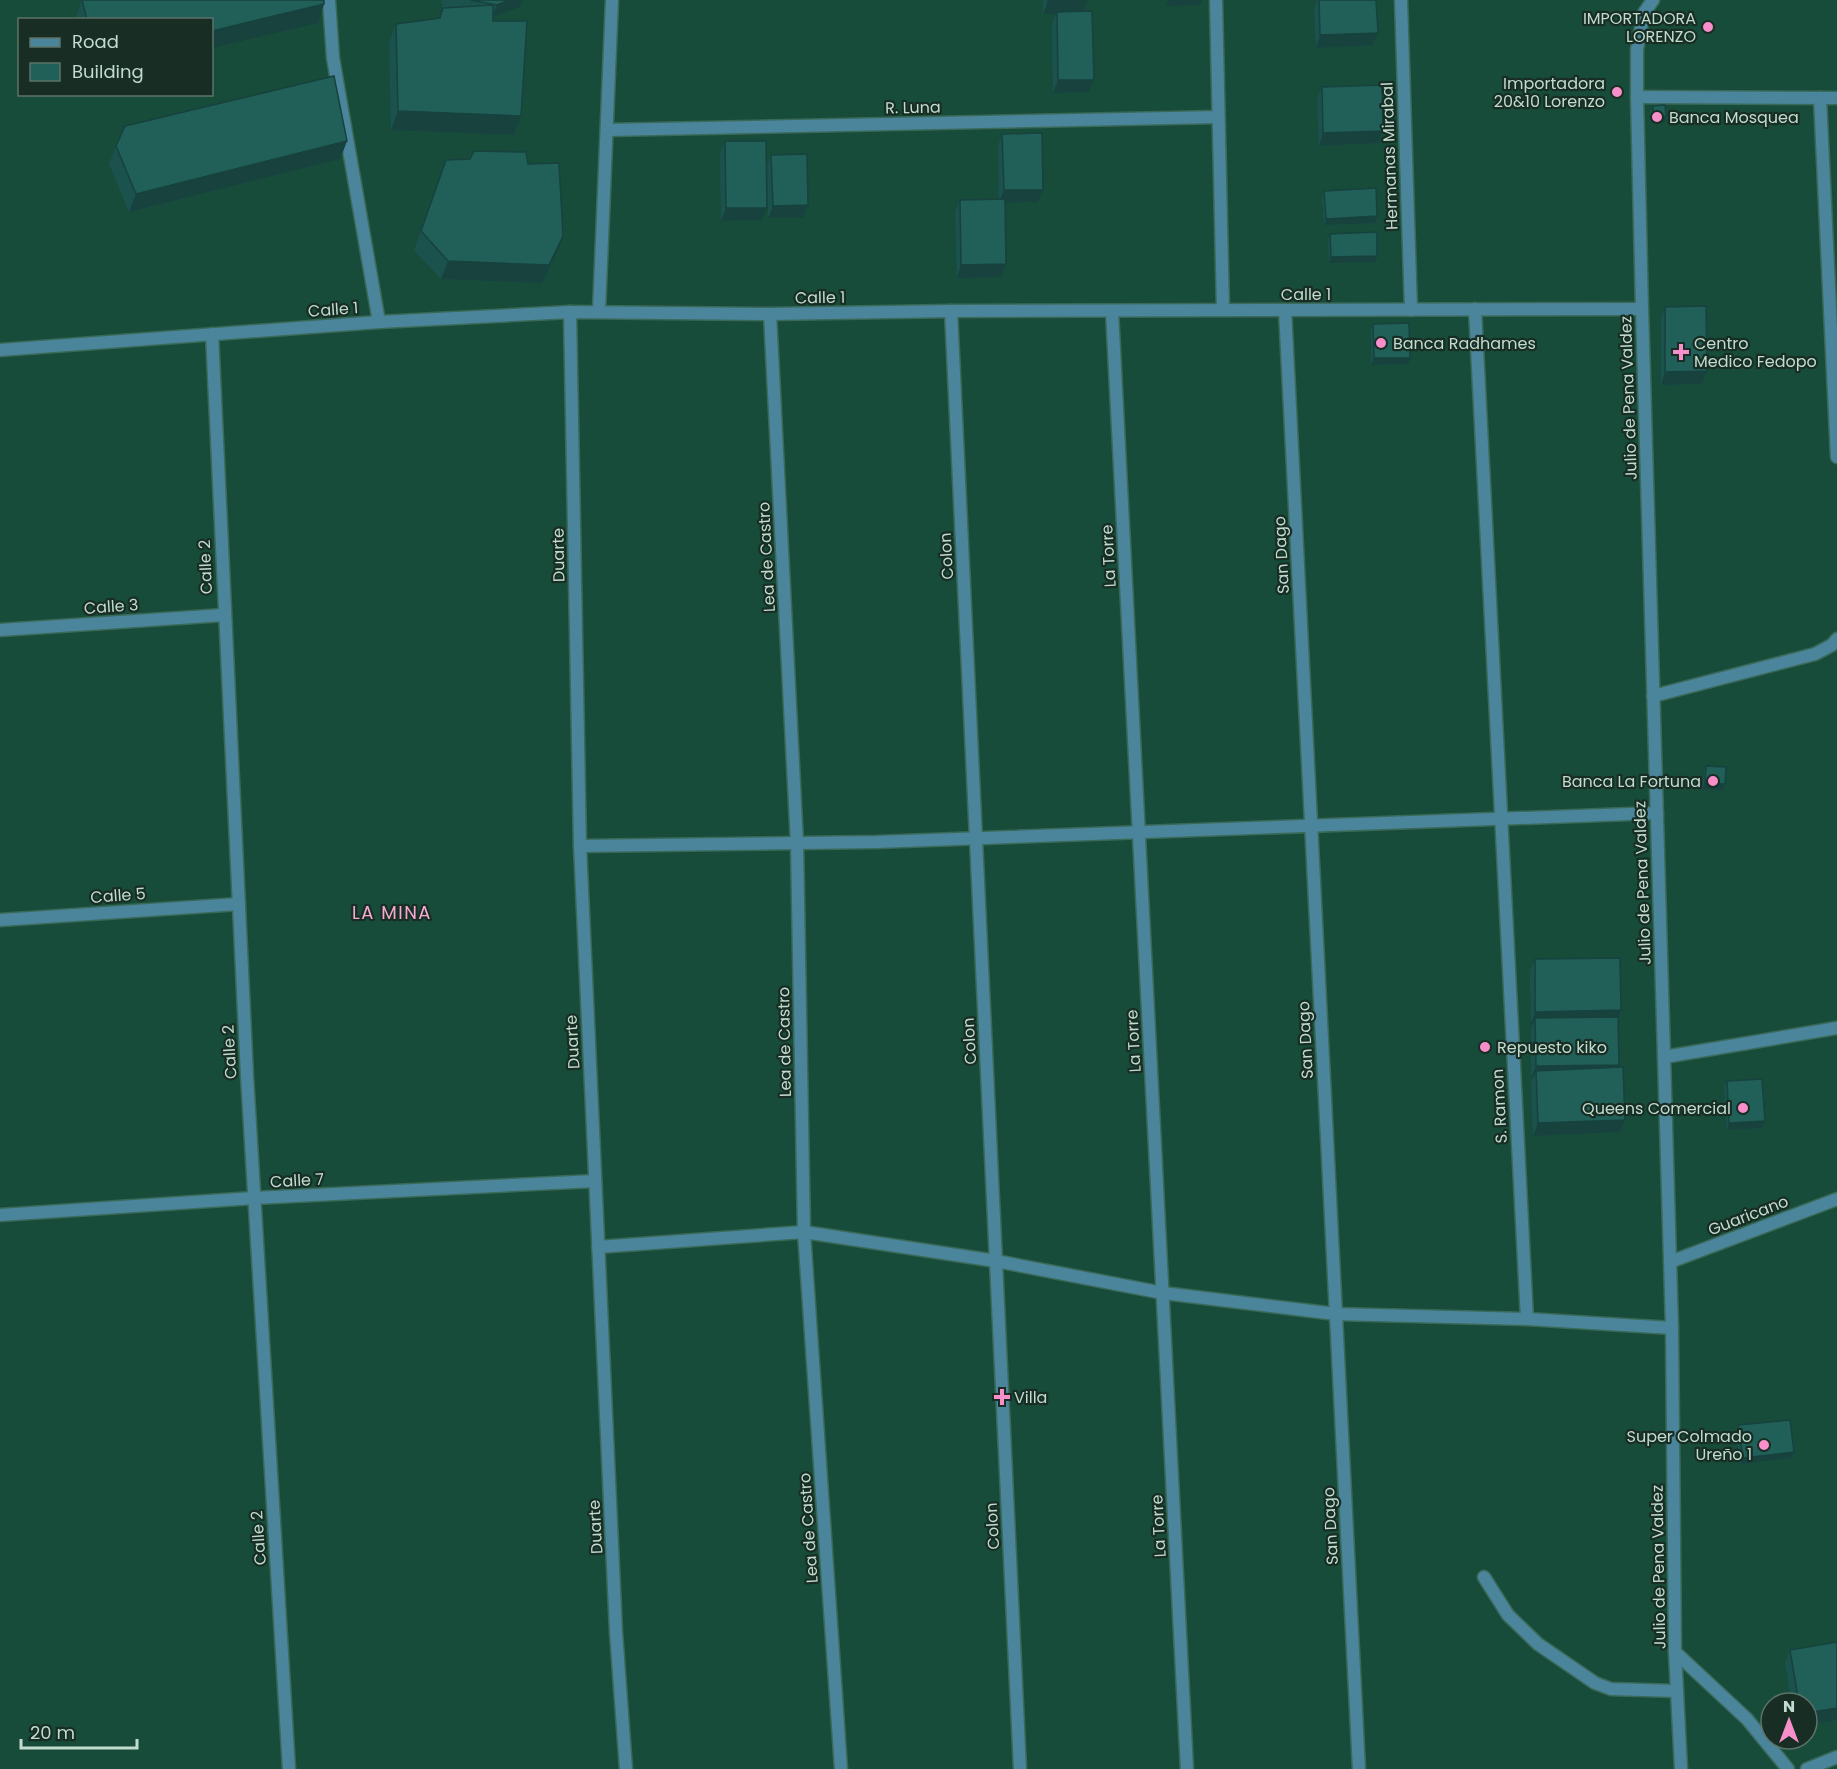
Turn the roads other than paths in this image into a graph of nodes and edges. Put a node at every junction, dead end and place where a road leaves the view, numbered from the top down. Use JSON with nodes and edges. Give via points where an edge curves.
{"nodes":[{"id":1,"x":329,"y":0,"type":"edge"},
{"id":2,"x":612,"y":0,"type":"edge"},
{"id":3,"x":1216,"y":0,"type":"edge"},
{"id":4,"x":1401,"y":0,"type":"edge"},
{"id":5,"x":1637,"y":0,"type":"edge"},
{"id":6,"x":1653,"y":0,"type":"edge"},
{"id":7,"x":1644,"y":13,"type":"junction"},
{"id":8,"x":1637,"y":97,"type":"junction"},
{"id":9,"x":1820,"y":98,"type":"junction"},
{"id":10,"x":1837,"y":98,"type":"edge"},
{"id":11,"x":1218,"y":117,"type":"junction"},
{"id":12,"x":607,"y":130,"type":"junction"},
{"id":13,"x":1475,"y":309,"type":"junction"},
{"id":14,"x":1642,"y":309,"type":"junction"},
{"id":15,"x":1223,"y":310,"type":"junction"},
{"id":16,"x":1285,"y":310,"type":"junction"},
{"id":17,"x":1411,"y":310,"type":"junction"},
{"id":18,"x":599,"y":311,"type":"junction"},
{"id":19,"x":951,"y":311,"type":"junction"},
{"id":20,"x":1112,"y":311,"type":"junction"},
{"id":21,"x":570,"y":312,"type":"junction"},
{"id":22,"x":770,"y":314,"type":"junction"},
{"id":23,"x":379,"y":322,"type":"junction"},
{"id":24,"x":212,"y":334,"type":"junction"},
{"id":25,"x":0,"y":350,"type":"edge"},
{"id":26,"x":1837,"y":457,"type":"edge"},
{"id":27,"x":224,"y":615,"type":"junction"},
{"id":28,"x":0,"y":630,"type":"edge"},
{"id":29,"x":1837,"y":639,"type":"edge"},
{"id":30,"x":1653,"y":696,"type":"junction"},
{"id":31,"x":1657,"y":813,"type":"junction"},
{"id":32,"x":1501,"y":819,"type":"junction"},
{"id":33,"x":1311,"y":826,"type":"junction"},
{"id":34,"x":1139,"y":832,"type":"junction"},
{"id":35,"x":976,"y":838,"type":"junction"},
{"id":36,"x":797,"y":843,"type":"junction"},
{"id":37,"x":580,"y":846,"type":"junction"},
{"id":38,"x":238,"y":904,"type":"junction"},
{"id":39,"x":0,"y":920,"type":"edge"},
{"id":40,"x":1837,"y":1028,"type":"edge"},
{"id":41,"x":1664,"y":1057,"type":"junction"},
{"id":42,"x":595,"y":1181,"type":"junction"},
{"id":43,"x":254,"y":1198,"type":"junction"},
{"id":44,"x":1837,"y":1199,"type":"edge"},
{"id":45,"x":0,"y":1215,"type":"edge"},
{"id":46,"x":804,"y":1232,"type":"junction"},
{"id":47,"x":598,"y":1247,"type":"junction"},
{"id":48,"x":996,"y":1262,"type":"junction"},
{"id":49,"x":1670,"y":1262,"type":"junction"},
{"id":50,"x":1162,"y":1293,"type":"junction"},
{"id":51,"x":1336,"y":1314,"type":"junction"},
{"id":52,"x":1527,"y":1319,"type":"junction"},
{"id":53,"x":1672,"y":1328,"type":"junction"},
{"id":54,"x":1484,"y":1578,"type":"dead end"},
{"id":55,"x":1675,"y":1652,"type":"junction"},
{"id":56,"x":1677,"y":1691,"type":"junction"},
{"id":57,"x":1837,"y":1757,"type":"edge"},
{"id":58,"x":289,"y":1769,"type":"edge"},
{"id":59,"x":626,"y":1769,"type":"edge"},
{"id":60,"x":841,"y":1769,"type":"edge"},
{"id":61,"x":1020,"y":1769,"type":"edge"},
{"id":62,"x":1187,"y":1769,"type":"edge"},
{"id":63,"x":1359,"y":1769,"type":"edge"},
{"id":64,"x":1681,"y":1769,"type":"edge"},
{"id":65,"x":1788,"y":1769,"type":"edge"},
{"id":66,"x":1807,"y":1769,"type":"edge"}],
"edges":[{"from":1,"to":23,"type":"street","via":[[333,58]]},
{"from":2,"to":12,"type":"street"},
{"from":3,"to":11,"type":"street"},
{"from":4,"to":17,"type":"street","name":"Hermanas Mirabal"},
{"from":5,"to":7,"type":"street"},
{"from":6,"to":7,"type":"street","name":"Julio de Pena Valdez"},
{"from":7,"to":8,"type":"street","name":"Julio de Pena Valdez","via":[[1637,49]]},
{"from":8,"to":9,"type":"street"},
{"from":8,"to":14,"type":"street","name":"Julio de Pena Valdez"},
{"from":9,"to":10,"type":"street"},
{"from":9,"to":26,"type":"street"},
{"from":11,"to":12,"type":"street","name":"R. Luna"},
{"from":11,"to":15,"type":"street"},
{"from":12,"to":18,"type":"street"},
{"from":13,"to":14,"type":"street","name":"Calle 1"},
{"from":13,"to":17,"type":"street","name":"Calle 1"},
{"from":13,"to":32,"type":"street","name":"S. Ramon"},
{"from":14,"to":30,"type":"street","name":"Julio de Pena Valdez"},
{"from":15,"to":16,"type":"street","name":"Calle 1"},
{"from":15,"to":20,"type":"street","name":"Calle 1"},
{"from":16,"to":17,"type":"street","name":"Calle 1"},
{"from":16,"to":33,"type":"street","name":"San Dago"},
{"from":18,"to":21,"type":"street","name":"Calle 1"},
{"from":18,"to":22,"type":"street","name":"Calle 1"},
{"from":19,"to":20,"type":"street","name":"Calle 1"},
{"from":19,"to":22,"type":"street","name":"Calle 1"},
{"from":19,"to":35,"type":"street","name":"Colon"},
{"from":20,"to":34,"type":"street","name":"La Torre"},
{"from":21,"to":23,"type":"street","name":"Calle 1"},
{"from":21,"to":37,"type":"street","name":"Duarte"},
{"from":22,"to":36,"type":"street","name":"Lea de Castro"},
{"from":23,"to":24,"type":"street","name":"Calle 1"},
{"from":24,"to":25,"type":"street","name":"Calle 1"},
{"from":24,"to":27,"type":"street","name":"Calle 2"},
{"from":27,"to":28,"type":"street","name":"Calle 3"},
{"from":27,"to":38,"type":"street","name":"Calle 2"},
{"from":29,"to":30,"type":"street","via":[[1815,654]]},
{"from":30,"to":31,"type":"street","name":"Julio de Pena Valdez"},
{"from":31,"to":32,"type":"street"},
{"from":31,"to":41,"type":"street","name":"Julio de Pena Valdez"},
{"from":32,"to":33,"type":"street"},
{"from":32,"to":52,"type":"street","name":"S. Ramon"},
{"from":33,"to":34,"type":"street"},
{"from":33,"to":51,"type":"street","name":"San Dago"},
{"from":34,"to":35,"type":"street"},
{"from":34,"to":50,"type":"street","name":"La Torre"},
{"from":35,"to":36,"type":"street"},
{"from":35,"to":48,"type":"street","name":"Colon"},
{"from":36,"to":37,"type":"street"},
{"from":36,"to":46,"type":"street","name":"Lea de Castro"},
{"from":37,"to":42,"type":"street","name":"Duarte"},
{"from":38,"to":39,"type":"street","name":"Calle 5"},
{"from":38,"to":43,"type":"street","name":"Calle 2"},
{"from":40,"to":41,"type":"street"},
{"from":41,"to":49,"type":"street","name":"Julio de Pena Valdez"},
{"from":42,"to":43,"type":"street","name":"Calle 7"},
{"from":42,"to":47,"type":"street","name":"Duarte"},
{"from":43,"to":45,"type":"street","name":"Calle 7"},
{"from":43,"to":58,"type":"street","name":"Calle 2"},
{"from":44,"to":49,"type":"street","name":"Guaricano"},
{"from":46,"to":47,"type":"street"},
{"from":46,"to":48,"type":"street"},
{"from":46,"to":60,"type":"street","name":"Lea de Castro"},
{"from":47,"to":59,"type":"street","name":"Duarte"},
{"from":48,"to":50,"type":"street"},
{"from":48,"to":61,"type":"street","name":"Colon"},
{"from":49,"to":53,"type":"street","name":"Julio de Pena Valdez"},
{"from":50,"to":51,"type":"street"},
{"from":50,"to":62,"type":"street","name":"La Torre"},
{"from":51,"to":52,"type":"street"},
{"from":51,"to":63,"type":"street","name":"San Dago"},
{"from":52,"to":53,"type":"street"},
{"from":53,"to":55,"type":"street","name":"Julio de Pena Valdez"},
{"from":54,"to":56,"type":"street","via":[[1508,1615],[1538,1644],[1594,1683],[1611,1689]]},
{"from":55,"to":56,"type":"street","name":"Julio de Pena Valdez"},
{"from":55,"to":65,"type":"street","via":[[1747,1719]]},
{"from":56,"to":64,"type":"street","name":"Julio de Pena Valdez"},
{"from":57,"to":66,"type":"street"}]}
